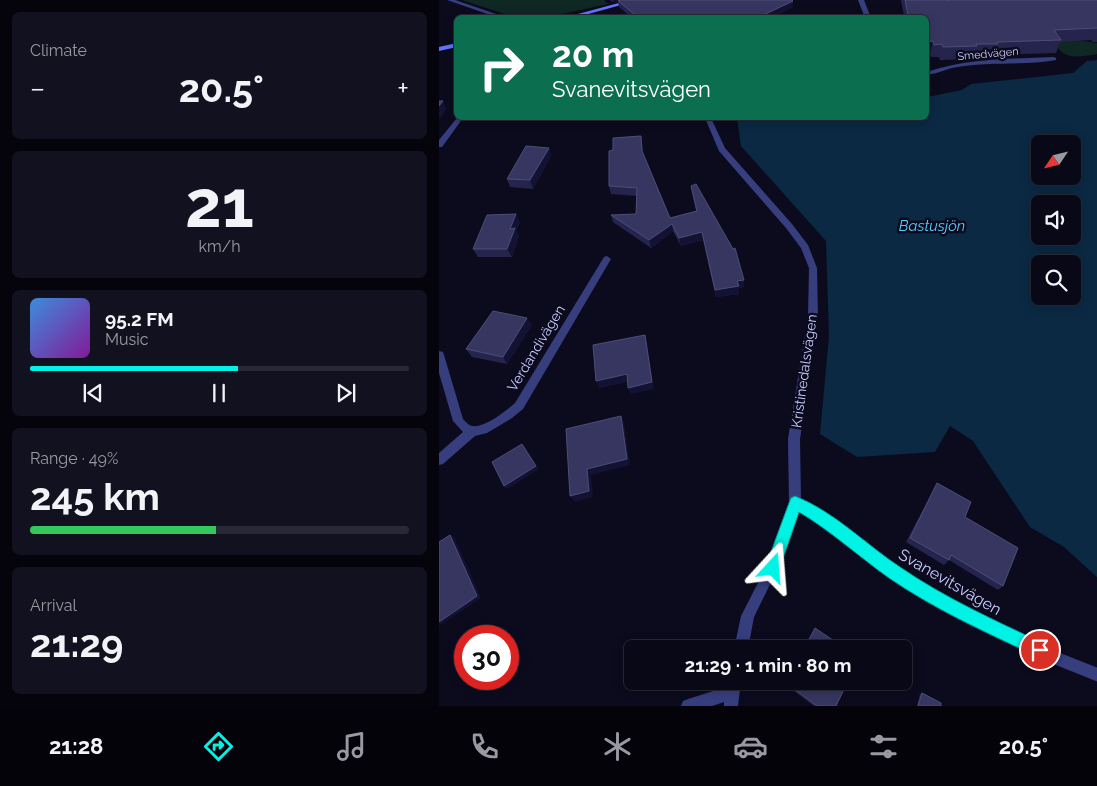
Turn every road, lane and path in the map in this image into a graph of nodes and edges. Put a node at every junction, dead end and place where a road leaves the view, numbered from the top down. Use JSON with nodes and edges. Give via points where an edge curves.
{"nodes":[{"id":1,"x":450,"y":0,"type":"edge"},
{"id":2,"x":636,"y":0,"type":"edge"},
{"id":3,"x":861,"y":0,"type":"edge"},
{"id":4,"x":497,"y":15,"type":"edge"},
{"id":5,"x":577,"y":15,"type":"edge"},
{"id":6,"x":867,"y":15,"type":"edge"},
{"id":7,"x":454,"y":46,"type":"edge"},
{"id":8,"x":439,"y":49,"type":"edge"},
{"id":9,"x":1054,"y":59,"type":"edge"},
{"id":10,"x":929,"y":72,"type":"edge"},
{"id":11,"x":458,"y":120,"type":"edge"},
{"id":12,"x":709,"y":120,"type":"edge"},
{"id":13,"x":439,"y":144,"type":"edge"},
{"id":14,"x":607,"y":259,"type":"dead end"},
{"id":15,"x":439,"y":355,"type":"edge"},
{"id":16,"x":472,"y":431,"type":"junction"},
{"id":17,"x":439,"y":460,"type":"edge"},
{"id":18,"x":795,"y":503,"type":"junction"},
{"id":19,"x":743,"y":640,"type":"edge"},
{"id":20,"x":1097,"y":675,"type":"edge"},
{"id":21,"x":732,"y":693,"type":"edge"},
{"id":22,"x":688,"y":706,"type":"edge"}],
"edges":[{"from":1,"to":4,"type":"street"},
{"from":2,"to":5,"type":"street"},
{"from":3,"to":6,"type":"street"},
{"from":7,"to":8,"type":"street"},
{"from":9,"to":10,"type":"street","name":"Smedvägen","via":[[987,62]]},
{"from":11,"to":13,"type":"street"},
{"from":12,"to":18,"type":"street","name":"Kristinedalsvägen","via":[[722,149],[789,226],[805,247],[813,268],[813,316],[794,439]]},
{"from":14,"to":16,"type":"street","name":"Verdandivägen","via":[[519,406],[489,427]]},
{"from":15,"to":16,"type":"street","via":[[458,421]]},
{"from":16,"to":17,"type":"street","name":"Verdandivägen"},
{"from":18,"to":19,"type":"street","name":"Kristinedalsvägen","via":[[773,568],[747,616]]},
{"from":18,"to":20,"type":"street","name":"Svanevitsvägen","via":[[826,520],[894,572],[958,611]]},
{"from":21,"to":22,"type":"street"}]}
